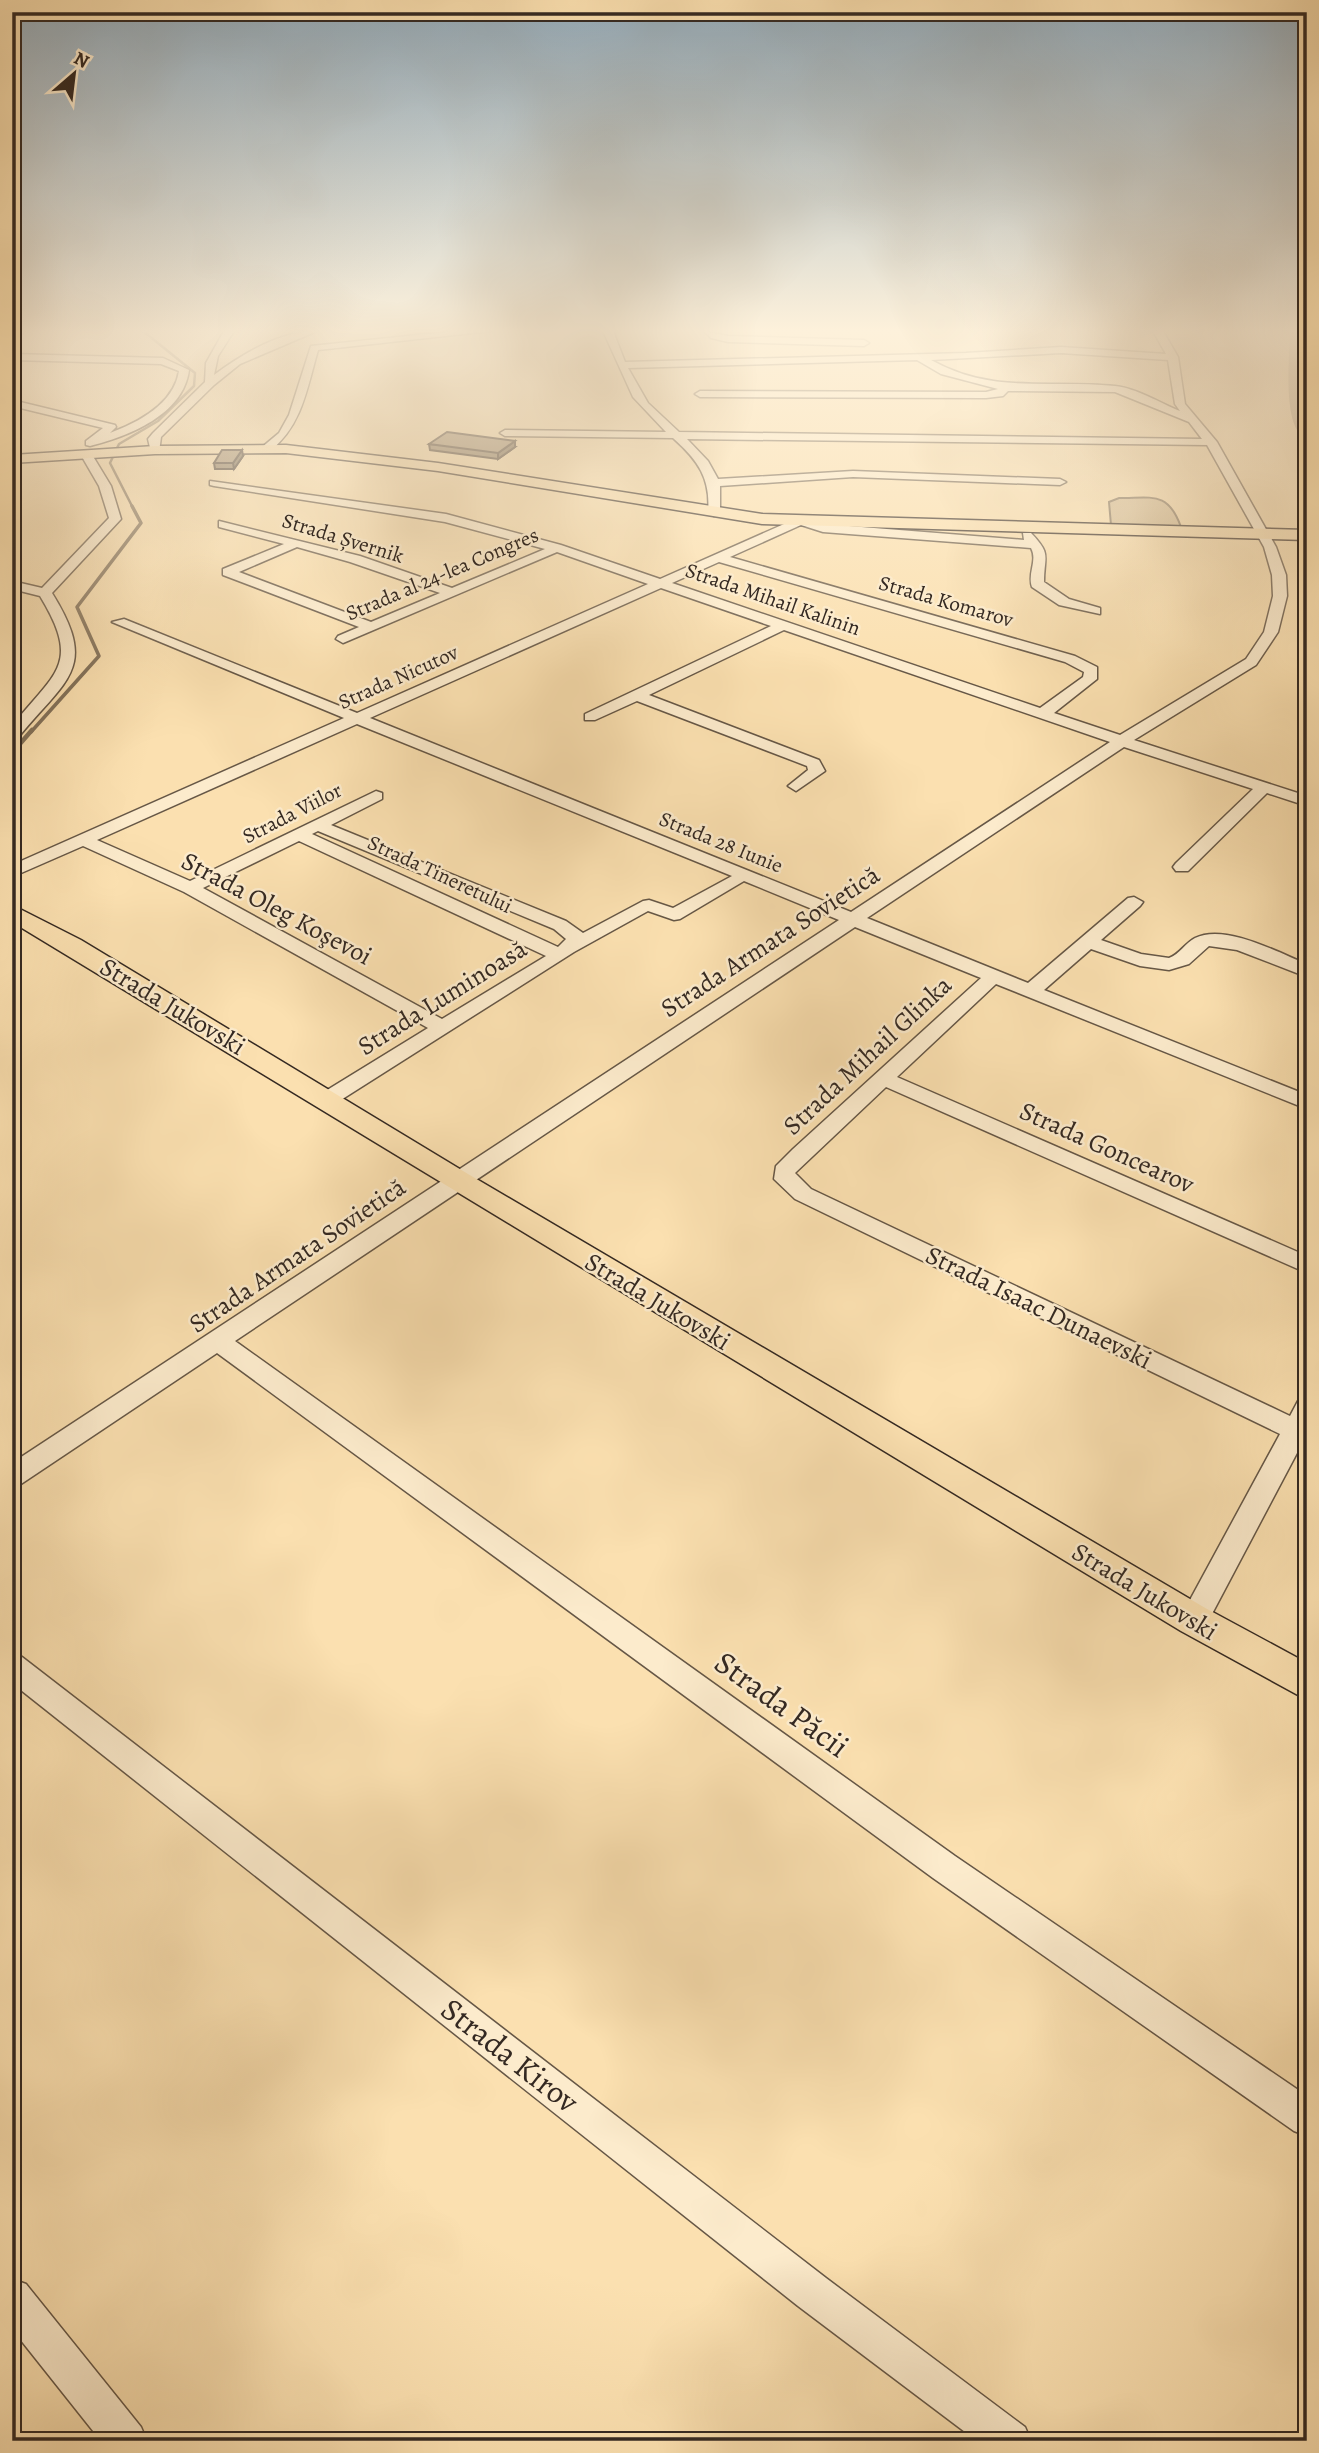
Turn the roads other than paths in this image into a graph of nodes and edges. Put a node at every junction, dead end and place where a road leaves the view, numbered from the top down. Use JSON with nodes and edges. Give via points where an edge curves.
{"nodes":[{"id":1,"x":96,"y":445,"type":"edge"},
{"id":2,"x":100,"y":445,"type":"edge"},
{"id":3,"x":152,"y":445,"type":"edge"},
{"id":4,"x":270,"y":445,"type":"edge"},
{"id":5,"x":687,"y":445,"type":"edge"},
{"id":6,"x":1213,"y":445,"type":"edge"},
{"id":7,"x":267,"y":448,"type":"junction"},
{"id":8,"x":151,"y":450,"type":"junction"},
{"id":9,"x":90,"y":451,"type":"junction"},
{"id":10,"x":12,"y":459,"type":"edge"},
{"id":11,"x":1060,"y":482,"type":"dead end"},
{"id":12,"x":214,"y":483,"type":"dead end"},
{"id":13,"x":715,"y":483,"type":"junction"},
{"id":14,"x":715,"y":512,"type":"junction"},
{"id":15,"x":800,"y":521,"type":"junction"},
{"id":16,"x":223,"y":524,"type":"dead end"},
{"id":17,"x":1020,"y":528,"type":"junction"},
{"id":18,"x":1262,"y":534,"type":"junction"},
{"id":19,"x":1307,"y":535,"type":"edge"},
{"id":20,"x":297,"y":543,"type":"junction"},
{"id":21,"x":1037,"y":545,"type":"junction"},
{"id":22,"x":557,"y":548,"type":"junction"},
{"id":23,"x":720,"y":558,"type":"junction"},
{"id":24,"x":663,"y":583,"type":"junction"},
{"id":25,"x":12,"y":585,"type":"edge"},
{"id":26,"x":451,"y":592,"type":"junction"},
{"id":27,"x":45,"y":593,"type":"junction"},
{"id":28,"x":1095,"y":611,"type":"dead end"},
{"id":29,"x":119,"y":622,"type":"dead end"},
{"id":30,"x":784,"y":625,"type":"junction"},
{"id":31,"x":372,"y":626,"type":"junction"},
{"id":32,"x":343,"y":639,"type":"dead end"},
{"id":33,"x":638,"y":696,"type":"junction"},
{"id":34,"x":1042,"y":714,"type":"junction"},
{"id":35,"x":590,"y":717,"type":"dead end"},
{"id":36,"x":356,"y":719,"type":"junction"},
{"id":37,"x":12,"y":736,"type":"edge"},
{"id":38,"x":1122,"y":741,"type":"junction"},
{"id":39,"x":796,"y":786,"type":"dead end"},
{"id":40,"x":1264,"y":787,"type":"junction"},
{"id":41,"x":376,"y":796,"type":"dead end"},
{"id":42,"x":1307,"y":801,"type":"edge"},
{"id":43,"x":319,"y":826,"type":"junction"},
{"id":44,"x":301,"y":835,"type":"junction"},
{"id":45,"x":83,"y":840,"type":"junction"},
{"id":46,"x":1182,"y":867,"type":"dead end"},
{"id":47,"x":12,"y":872,"type":"edge"},
{"id":48,"x":735,"y":881,"type":"dead end"},
{"id":49,"x":190,"y":888,"type":"junction"},
{"id":50,"x":1134,"y":902,"type":"dead end"},
{"id":51,"x":12,"y":912,"type":"edge"},
{"id":52,"x":853,"y":920,"type":"junction"},
{"id":53,"x":1089,"y":942,"type":"junction"},
{"id":54,"x":568,"y":944,"type":"junction"},
{"id":55,"x":1307,"y":971,"type":"edge"},
{"id":56,"x":994,"y":976,"type":"junction"},
{"id":57,"x":1031,"y":991,"type":"junction"},
{"id":58,"x":443,"y":1028,"type":"junction"},
{"id":59,"x":884,"y":1079,"type":"junction"},
{"id":60,"x":326,"y":1100,"type":"junction"},
{"id":61,"x":1307,"y":1103,"type":"edge"},
{"id":62,"x":785,"y":1179,"type":"joint"},
{"id":63,"x":458,"y":1181,"type":"junction"},
{"id":64,"x":1307,"y":1265,"type":"edge"},
{"id":65,"x":219,"y":1342,"type":"junction"},
{"id":66,"x":1301,"y":1419,"type":"edge"},
{"id":67,"x":12,"y":1477,"type":"edge"},
{"id":68,"x":1194,"y":1620,"type":"junction"},
{"id":69,"x":12,"y":1666,"type":"edge"},
{"id":70,"x":1307,"y":1683,"type":"edge"},
{"id":71,"x":1307,"y":2118,"type":"edge"},
{"id":72,"x":12,"y":2298,"type":"edge"},
{"id":73,"x":127,"y":2441,"type":"edge"},
{"id":74,"x":1011,"y":2441,"type":"edge"}],
"edges":[{"from":1,"to":9,"type":"street"},
{"from":2,"to":9,"type":"street"},
{"from":3,"to":8,"type":"street"},
{"from":4,"to":7,"type":"street"},
{"from":5,"to":13,"type":"street","via":[[706,463]]},
{"from":6,"to":18,"type":"street","name":"Strada Armata Sovietică"},
{"from":7,"to":8,"type":"main road"},
{"from":7,"to":14,"type":"main road","via":[[415,463]]},
{"from":8,"to":9,"type":"main road"},
{"from":9,"to":10,"type":"main road"},
{"from":9,"to":27,"type":"street","via":[[115,519]]},
{"from":11,"to":13,"type":"street","via":[[843,474]]},
{"from":12,"to":22,"type":"street","name":"Strada Mihail Kalinin","via":[[435,516]]},
{"from":13,"to":14,"type":"street"},
{"from":14,"to":15,"type":"main road"},
{"from":15,"to":17,"type":"main road"},
{"from":15,"to":21,"type":"street","via":[[823,528]]},
{"from":15,"to":23,"type":"street","name":"Strada Nicutov"},
{"from":16,"to":20,"type":"street","name":"Strada Șvernik"},
{"from":17,"to":18,"type":"main road"},
{"from":17,"to":21,"type":"street"},
{"from":18,"to":19,"type":"main road"},
{"from":18,"to":38,"type":"street","name":"Strada Armata Sovietică","via":[[1280,585],[1276,616],[1265,646],[1226,679]]},
{"from":20,"to":26,"type":"street","name":"Strada Șvernik"},
{"from":20,"to":31,"type":"street","via":[[228,572]]},
{"from":21,"to":28,"type":"street","via":[[1042,559],[1037,584],[1064,602]]},
{"from":22,"to":24,"type":"street","name":"Strada Mihail Kalinin"},
{"from":22,"to":26,"type":"street","name":"Strada al 24-lea Congres"},
{"from":23,"to":24,"type":"street","name":"Strada Nicutov"},
{"from":23,"to":34,"type":"street","name":"Strada Komarov","via":[[1070,659],[1092,670],[1090,679]]},
{"from":24,"to":30,"type":"street","name":"Strada Mihail Kalinin"},
{"from":24,"to":36,"type":"street","name":"Strada Nicutov"},
{"from":25,"to":27,"type":"street"},
{"from":26,"to":31,"type":"street","name":"Strada al 24-lea Congres"},
{"from":27,"to":37,"type":"street","via":[[70,635],[71,655],[65,676]]},
{"from":29,"to":36,"type":"street","name":"Strada 28 Iunie"},
{"from":30,"to":33,"type":"street"},
{"from":30,"to":34,"type":"street","name":"Strada Mihail Kalinin"},
{"from":31,"to":32,"type":"street","name":"Strada al 24-lea Congres"},
{"from":33,"to":35,"type":"street"},
{"from":33,"to":39,"type":"street","via":[[813,763],[817,771]]},
{"from":34,"to":38,"type":"street","name":"Strada Mihail Kalinin"},
{"from":36,"to":45,"type":"street","name":"Strada Nicutov"},
{"from":36,"to":52,"type":"street","name":"Strada 28 Iunie"},
{"from":38,"to":40,"type":"street","name":"Strada Mihail Kalinin"},
{"from":38,"to":52,"type":"street","name":"Strada Armata Sovietică"},
{"from":40,"to":42,"type":"street","name":"Strada Mihail Kalinin"},
{"from":40,"to":46,"type":"street"},
{"from":41,"to":43,"type":"street","name":"Strada Viilor"},
{"from":43,"to":44,"type":"street","name":"Strada Viilor"},
{"from":43,"to":54,"type":"street","name":"Strada Tineretului"},
{"from":44,"to":49,"type":"street","name":"Strada Viilor"},
{"from":44,"to":54,"type":"street","name":"Strada Tineretului"},
{"from":45,"to":47,"type":"street","name":"Strada Nicutov"},
{"from":45,"to":49,"type":"street","name":"Strada Oleg Koşevoi"},
{"from":48,"to":54,"type":"street","name":"Strada Luminoasă","via":[[674,915],[649,905]]},
{"from":49,"to":58,"type":"street","name":"Strada Oleg Koşevoi"},
{"from":50,"to":53,"type":"street"},
{"from":51,"to":60,"type":"main road","name":"Strada Jukovski"},
{"from":52,"to":56,"type":"street","name":"Strada 28 Iunie"},
{"from":52,"to":63,"type":"street","name":"Strada Armata Sovietică"},
{"from":53,"to":55,"type":"street","via":[[1158,964],[1172,964],[1182,961],[1197,945],[1224,941]]},
{"from":53,"to":57,"type":"street"},
{"from":54,"to":58,"type":"street","name":"Strada Luminoasă"},
{"from":56,"to":57,"type":"street","name":"Strada 28 Iunie"},
{"from":56,"to":59,"type":"street","name":"Strada Mihail Glinka"},
{"from":57,"to":61,"type":"street","name":"Strada 28 Iunie"},
{"from":58,"to":60,"type":"street","name":"Strada Luminoasă"},
{"from":59,"to":62,"type":"street","name":"Strada Mihail Glinka","via":[[784,1171]]},
{"from":59,"to":64,"type":"street","name":"Strada Goncearov"},
{"from":60,"to":63,"type":"main road","name":"Strada Jukovski"},
{"from":62,"to":66,"type":"street","name":"Strada Isaac Dunaevski","via":[[803,1194]]},
{"from":63,"to":65,"type":"street","name":"Strada Armata Sovietică"},
{"from":63,"to":68,"type":"main road","name":"Strada Jukovski"},
{"from":65,"to":67,"type":"street","name":"Strada Armata Sovietică"},
{"from":65,"to":71,"type":"street","name":"Strada Păcii","via":[[944,1867]]},
{"from":66,"to":68,"type":"street","name":"Strada Isaac Dunaevski"},
{"from":68,"to":70,"type":"main road","name":"Strada Jukovski"},
{"from":69,"to":74,"type":"street","name":"Strada Kirov","via":[[812,2292]]},
{"from":72,"to":73,"type":"street"}]}
